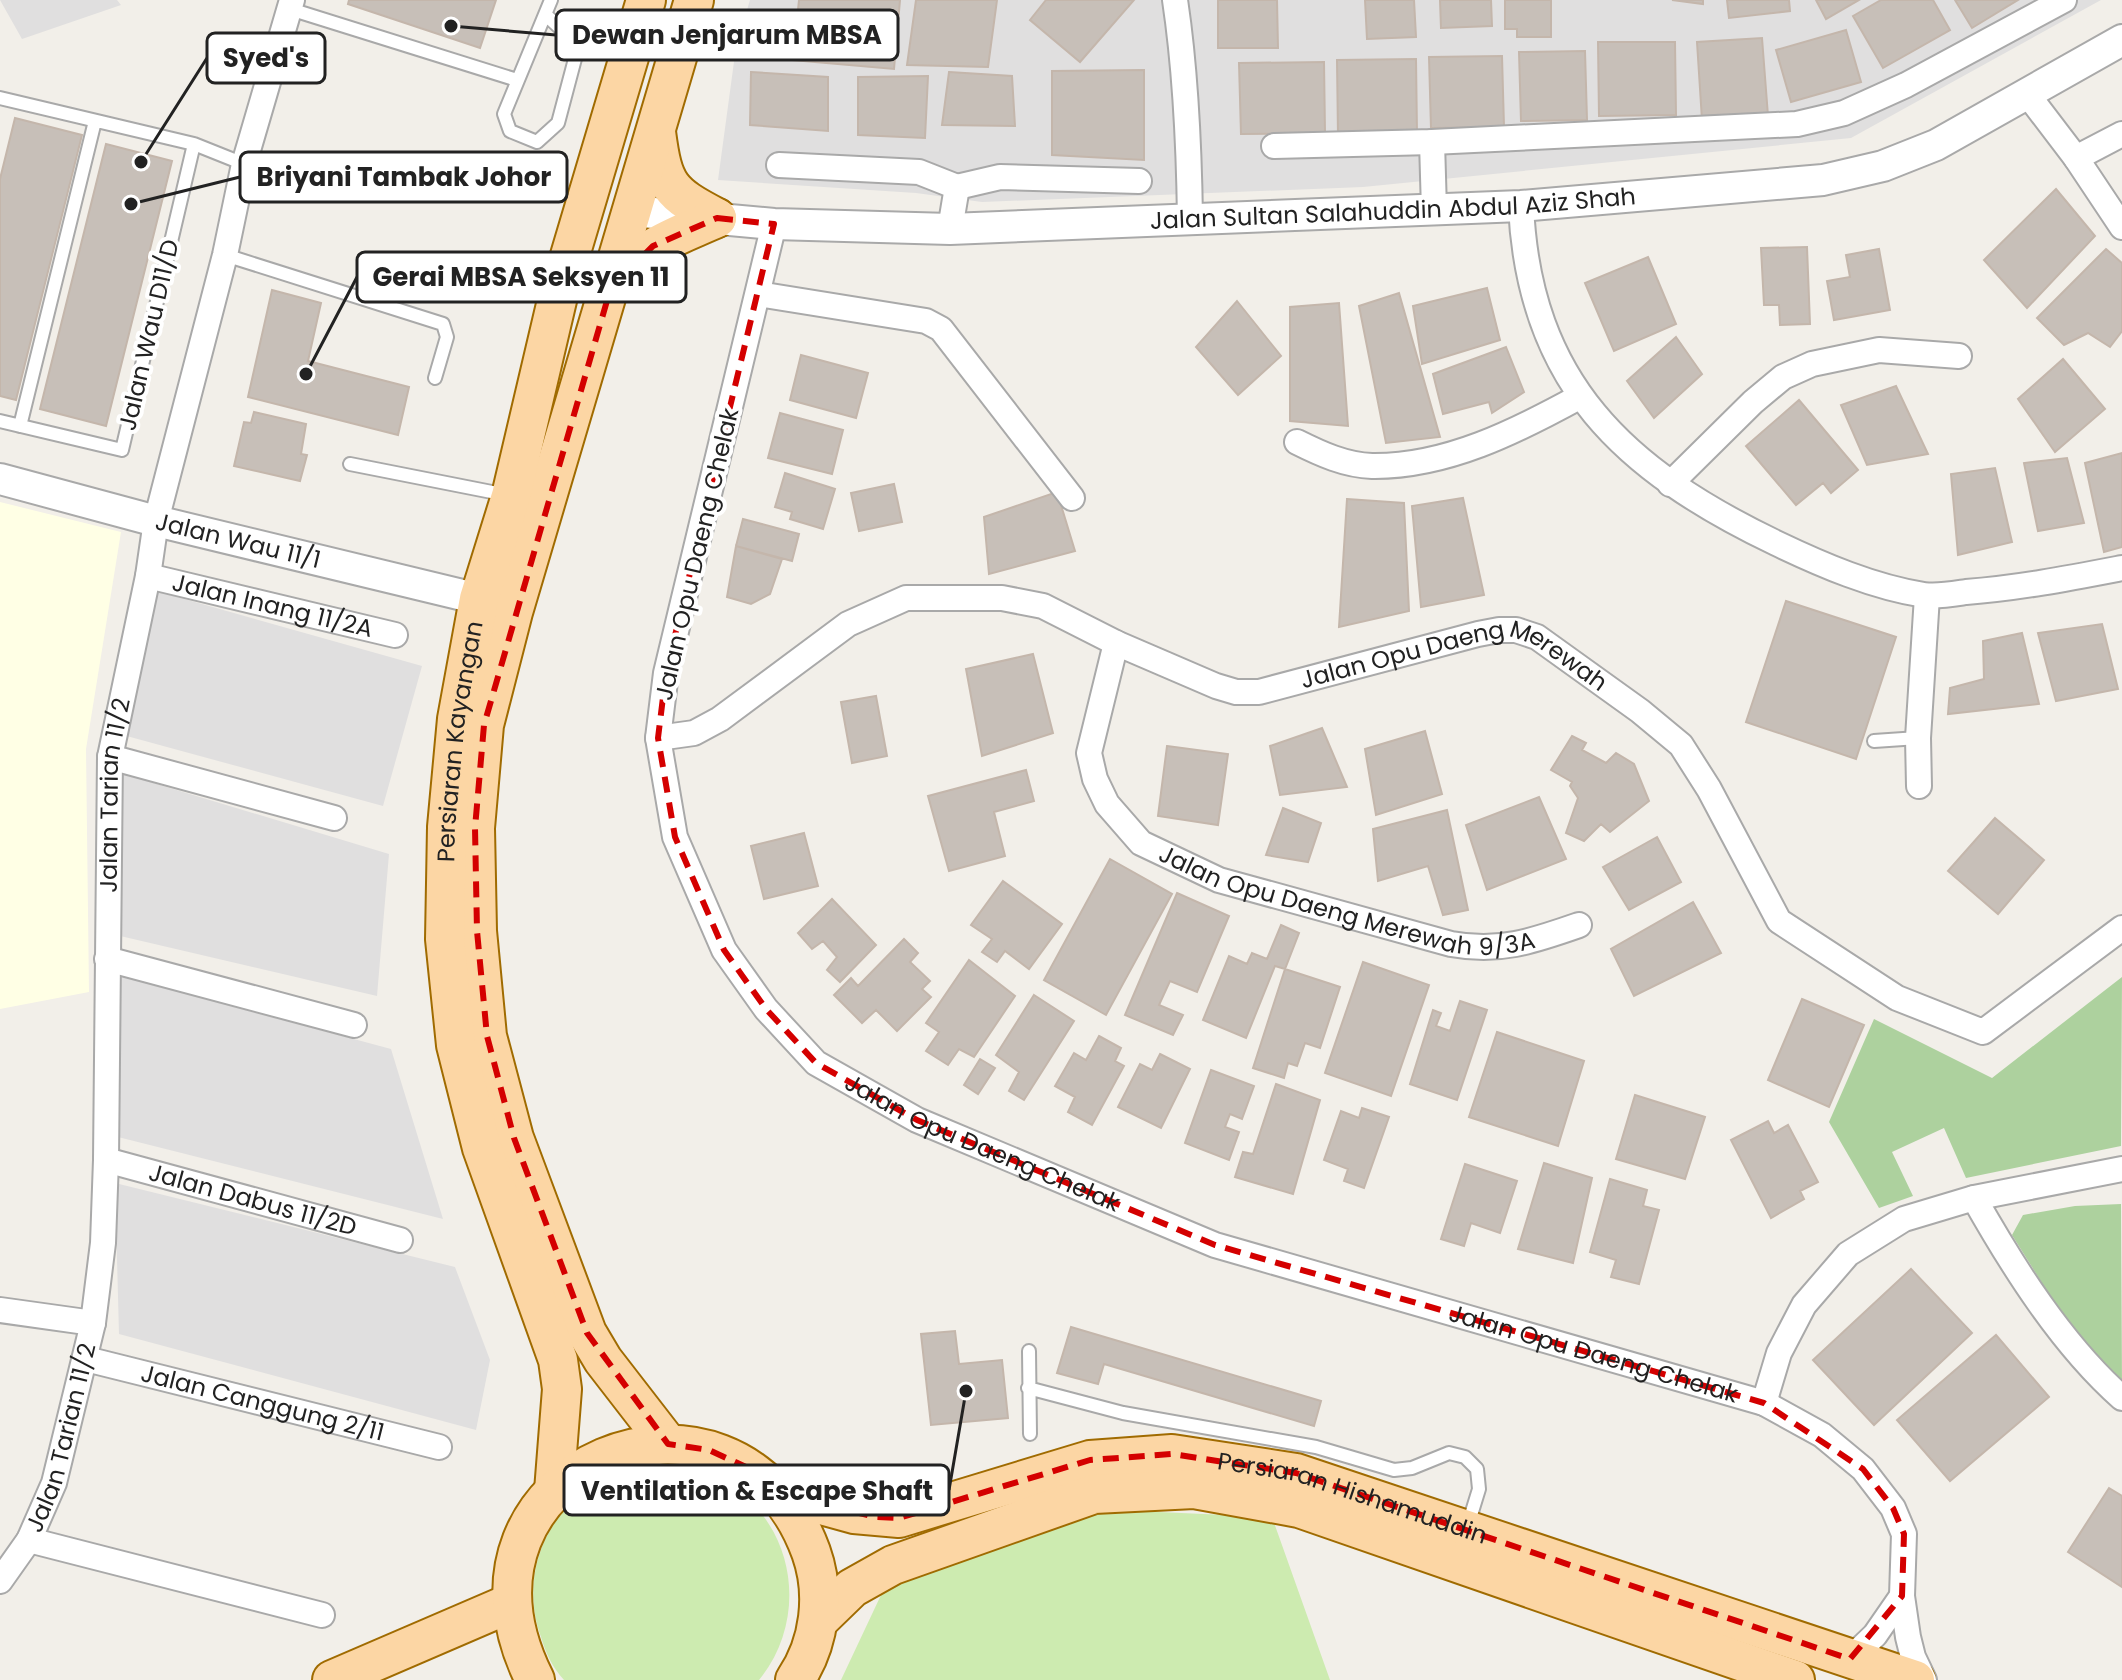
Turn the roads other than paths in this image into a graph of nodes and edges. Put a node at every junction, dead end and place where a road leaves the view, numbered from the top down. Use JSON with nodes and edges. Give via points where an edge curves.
{"nodes":[{"id":1,"x":551,"y":0,"type":"edge"},
{"id":2,"x":646,"y":0,"type":"edge"},
{"id":3,"x":694,"y":0,"type":"edge"},
{"id":4,"x":1175,"y":0,"type":"edge"},
{"id":5,"x":2064,"y":0,"type":"edge"},
{"id":6,"x":291,"y":5,"type":"edge"},
{"id":7,"x":546,"y":15,"type":"junction"},
{"id":8,"x":2122,"y":40,"type":"edge"},
{"id":9,"x":517,"y":80,"type":"junction"},
{"id":10,"x":2028,"y":95,"type":"junction"},
{"id":11,"x":0,"y":98,"type":"edge"},
{"id":12,"x":95,"y":121,"type":"junction"},
{"id":13,"x":656,"y":129,"type":"junction"},
{"id":14,"x":2122,"y":134,"type":"edge"},
{"id":15,"x":1432,"y":142,"type":"junction"},
{"id":16,"x":194,"y":144,"type":"junction"},
{"id":17,"x":1274,"y":146,"type":"dead end"},
{"id":18,"x":2076,"y":158,"type":"junction"},
{"id":19,"x":244,"y":164,"type":"junction"},
{"id":20,"x":779,"y":165,"type":"dead end"},
{"id":21,"x":1139,"y":181,"type":"dead end"},
{"id":22,"x":957,"y":187,"type":"junction"},
{"id":23,"x":1521,"y":206,"type":"junction"},
{"id":24,"x":1434,"y":210,"type":"junction"},
{"id":25,"x":632,"y":211,"type":"junction"},
{"id":26,"x":717,"y":218,"type":"junction"},
{"id":27,"x":1190,"y":219,"type":"junction"},
{"id":28,"x":774,"y":224,"type":"junction"},
{"id":29,"x":2122,"y":227,"type":"edge"},
{"id":30,"x":950,"y":229,"type":"junction"},
{"id":31,"x":225,"y":255,"type":"junction"},
{"id":32,"x":611,"y":287,"type":"junction"},
{"id":33,"x":758,"y":294,"type":"junction"},
{"id":34,"x":558,"y":296,"type":"junction"},
{"id":35,"x":1959,"y":356,"type":"dead end"},
{"id":36,"x":435,"y":378,"type":"dead end"},
{"id":37,"x":1579,"y":397,"type":"junction"},
{"id":38,"x":0,"y":421,"type":"edge"},
{"id":39,"x":20,"y":426,"type":"junction"},
{"id":40,"x":1297,"y":442,"type":"dead end"},
{"id":41,"x":350,"y":464,"type":"dead end"},
{"id":42,"x":0,"y":479,"type":"edge"},
{"id":43,"x":1670,"y":484,"type":"junction"},
{"id":44,"x":511,"y":496,"type":"junction"},
{"id":45,"x":1072,"y":498,"type":"dead end"},
{"id":46,"x":156,"y":521,"type":"junction"},
{"id":47,"x":2122,"y":568,"type":"edge"},
{"id":48,"x":148,"y":576,"type":"junction"},
{"id":49,"x":1927,"y":596,"type":"junction"},
{"id":50,"x":479,"y":599,"type":"junction"},
{"id":51,"x":395,"y":635,"type":"dead end"},
{"id":52,"x":1116,"y":643,"type":"junction"},
{"id":53,"x":658,"y":738,"type":"junction"},
{"id":54,"x":1918,"y":738,"type":"junction"},
{"id":55,"x":1874,"y":741,"type":"dead end"},
{"id":56,"x":110,"y":757,"type":"junction"},
{"id":57,"x":1919,"y":786,"type":"dead end"},
{"id":58,"x":334,"y":818,"type":"dead end"},
{"id":59,"x":1579,"y":925,"type":"dead end"},
{"id":60,"x":2122,"y":928,"type":"edge"},
{"id":61,"x":107,"y":959,"type":"junction"},
{"id":62,"x":354,"y":1025,"type":"dead end"},
{"id":63,"x":106,"y":1160,"type":"junction"},
{"id":64,"x":2122,"y":1169,"type":"edge"},
{"id":65,"x":1974,"y":1198,"type":"junction"},
{"id":66,"x":400,"y":1240,"type":"dead end"},
{"id":67,"x":0,"y":1310,"type":"edge"},
{"id":68,"x":93,"y":1323,"type":"junction"},
{"id":69,"x":1029,"y":1351,"type":"dead end"},
{"id":70,"x":86,"y":1359,"type":"junction"},
{"id":71,"x":1028,"y":1388,"type":"junction"},
{"id":72,"x":2122,"y":1398,"type":"edge"},
{"id":73,"x":1764,"y":1403,"type":"junction"},
{"id":74,"x":1030,"y":1434,"type":"dead end"},
{"id":75,"x":668,"y":1444,"type":"junction"},
{"id":76,"x":439,"y":1447,"type":"dead end"},
{"id":77,"x":554,"y":1491,"type":"junction"},
{"id":78,"x":778,"y":1493,"type":"junction"},
{"id":79,"x":1467,"y":1531,"type":"junction"},
{"id":80,"x":29,"y":1540,"type":"junction"},
{"id":81,"x":0,"y":1581,"type":"edge"},
{"id":82,"x":1902,"y":1596,"type":"junction"},
{"id":83,"x":511,"y":1603,"type":"junction"},
{"id":84,"x":322,"y":1615,"type":"dead end"},
{"id":85,"x":818,"y":1621,"type":"junction"},
{"id":86,"x":1850,"y":1659,"type":"junction"},
{"id":87,"x":332,"y":1680,"type":"edge"},
{"id":88,"x":535,"y":1680,"type":"edge"},
{"id":89,"x":795,"y":1680,"type":"edge"},
{"id":90,"x":1795,"y":1680,"type":"edge"},
{"id":91,"x":1915,"y":1680,"type":"edge"},
{"id":92,"x":1924,"y":1680,"type":"edge"}],
"edges":[{"from":1,"to":7,"type":"lane"},
{"from":2,"to":34,"type":"main road","name":"Persiaran Kayangan"},
{"from":3,"to":13,"type":"main road","name":"Persiaran Kayangan"},
{"from":4,"to":27,"type":"street","via":[[1188,127]]},
{"from":5,"to":15,"type":"street","via":[[1906,85],[1844,113],[1797,124]]},
{"from":6,"to":9,"type":"lane"},
{"from":6,"to":19,"type":"street","name":"Jalan Tarian 11/2"},
{"from":7,"to":9,"type":"lane"},
{"from":7,"to":9,"type":"lane","via":[[574,41],[576,55],[558,123],[537,142],[510,131],[504,114]]},
{"from":8,"to":10,"type":"street","name":"Jalan Sultan Salahuddin Abdul Aziz Shah"},
{"from":10,"to":18,"type":"street"},
{"from":10,"to":23,"type":"street","name":"Jalan Sultan Salahuddin Abdul Aziz Shah","via":[[1936,145],[1883,166],[1823,180]]},
{"from":11,"to":12,"type":"lane"},
{"from":12,"to":16,"type":"lane"},
{"from":12,"to":39,"type":"lane"},
{"from":13,"to":25,"type":"main road","name":"Persiaran Kayangan"},
{"from":13,"to":26,"type":"main road","via":[[668,183],[683,200]]},
{"from":14,"to":18,"type":"street"},
{"from":15,"to":17,"type":"street"},
{"from":15,"to":24,"type":"street"},
{"from":16,"to":19,"type":"lane"},
{"from":16,"to":39,"type":"lane","name":"Jalan Wau D11/D","via":[[122,450]]},
{"from":18,"to":29,"type":"street"},
{"from":19,"to":31,"type":"street","name":"Jalan Tarian 11/2"},
{"from":20,"to":22,"type":"street","via":[[919,172]]},
{"from":21,"to":22,"type":"street","via":[[1000,177]]},
{"from":22,"to":30,"type":"street"},
{"from":23,"to":24,"type":"street","name":"Jalan Sultan Salahuddin Abdul Aziz Shah"},
{"from":23,"to":37,"type":"street","via":[[1524,254],[1542,324]]},
{"from":24,"to":27,"type":"street","name":"Jalan Sultan Salahuddin Abdul Aziz Shah"},
{"from":25,"to":26,"type":"street","name":"Jalan Sultan Salahuddin Abdul Aziz Shah"},
{"from":25,"to":32,"type":"main road","name":"Persiaran Kayangan"},
{"from":25,"to":34,"type":"main road","via":[[607,219],[598,228]]},
{"from":26,"to":28,"type":"street","name":"Jalan Sultan Salahuddin Abdul Aziz Shah"},
{"from":26,"to":32,"type":"main road","via":[[653,246]]},
{"from":27,"to":30,"type":"street","name":"Jalan Sultan Salahuddin Abdul Aziz Shah"},
{"from":28,"to":30,"type":"street","name":"Jalan Sultan Salahuddin Abdul Aziz Shah"},
{"from":28,"to":33,"type":"street","name":"Jalan Opu Daeng Chelak"},
{"from":31,"to":36,"type":"lane","via":[[443,324],[447,337]]},
{"from":31,"to":46,"type":"street","name":"Jalan Tarian 11/2"},
{"from":32,"to":75,"type":"main road","name":"Persiaran Kayangan","via":[[484,725],[475,828],[477,931],[487,1036],[514,1138],[587,1333]]},
{"from":33,"to":45,"type":"street","via":[[926,321],[941,329]]},
{"from":33,"to":53,"type":"street","name":"Jalan Opu Daeng Chelak","via":[[666,673]]},
{"from":34,"to":44,"type":"main road","name":"Persiaran Kayangan"},
{"from":35,"to":43,"type":"street","via":[[1879,350],[1812,364],[1773,385]]},
{"from":37,"to":40,"type":"street","via":[[1466,451],[1414,461],[1372,466],[1332,459]]},
{"from":37,"to":43,"type":"street","via":[[1615,439]]},
{"from":38,"to":39,"type":"lane","name":"Jalan Wau D11/D"},
{"from":41,"to":44,"type":"lane"},
{"from":42,"to":46,"type":"street","name":"Jalan Wau 11/1"},
{"from":43,"to":49,"type":"street","via":[[1819,563]]},
{"from":44,"to":50,"type":"main road","name":"Persiaran Kayangan"},
{"from":46,"to":48,"type":"street","name":"Jalan Tarian 11/2"},
{"from":46,"to":50,"type":"street","name":"Jalan Wau 11/1"},
{"from":47,"to":49,"type":"street"},
{"from":48,"to":51,"type":"street","name":"Jalan Inang 11/2A"},
{"from":48,"to":56,"type":"street","name":"Jalan Tarian 11/2"},
{"from":49,"to":54,"type":"street"},
{"from":50,"to":77,"type":"main road","name":"Persiaran Kayangan","via":[[456,734],[447,827],[445,939],[456,1045],[482,1148],[558,1360],[562,1389]]},
{"from":52,"to":53,"type":"street","name":"Jalan Opu Daeng Merewah","via":[[1043,606],[1002,598],[906,598],[848,624],[720,719],[694,733]]},
{"from":52,"to":59,"type":"street","name":"Jalan Opu Daeng Merewah 9/3A","via":[[1089,753],[1107,804],[1141,843],[1219,880],[1451,944],[1480,949],[1530,942]]},
{"from":52,"to":60,"type":"street","name":"Jalan Opu Daeng Merewah","via":[[1216,686],[1259,692],[1488,632],[1516,630],[1537,637],[1681,745],[1779,921],[1897,998],[1983,1032]]},
{"from":53,"to":73,"type":"street","name":"Jalan Opu Daeng Chelak","via":[[675,837],[724,950],[766,1009],[816,1063],[917,1120],[1215,1245]]},
{"from":54,"to":55,"type":"lane"},
{"from":54,"to":57,"type":"street"},
{"from":56,"to":58,"type":"street"},
{"from":56,"to":61,"type":"street","name":"Jalan Tarian 11/2"},
{"from":61,"to":62,"type":"street"},
{"from":61,"to":63,"type":"street","name":"Jalan Tarian 11/2"},
{"from":63,"to":66,"type":"street","name":"Jalan Dabus 11/2D"},
{"from":63,"to":68,"type":"street","name":"Jalan Tarian 11/2"},
{"from":64,"to":65,"type":"street"},
{"from":65,"to":72,"type":"street","via":[[2009,1261],[2095,1374]]},
{"from":65,"to":73,"type":"street","via":[[1904,1219],[1848,1254],[1804,1305],[1779,1353]]},
{"from":67,"to":68,"type":"street"},
{"from":68,"to":70,"type":"street","name":"Jalan Tarian 11/2"},
{"from":69,"to":71,"type":"lane"},
{"from":70,"to":76,"type":"street","name":"Jalan Canggung 2/11"},
{"from":70,"to":80,"type":"street","name":"Jalan Tarian 11/2","via":[[54,1483]]},
{"from":71,"to":74,"type":"lane"},
{"from":71,"to":79,"type":"lane","via":[[1123,1413],[1316,1447],[1394,1470],[1449,1453],[1465,1457],[1477,1469],[1479,1489]]},
{"from":73,"to":82,"type":"street","name":"Jalan Opu Daeng Chelak","via":[[1822,1435],[1853,1460],[1893,1508],[1904,1534]]},
{"from":75,"to":77,"type":"main road","via":[[626,1448],[587,1464]]},
{"from":75,"to":78,"type":"main road","via":[[709,1450],[746,1467]]},
{"from":77,"to":83,"type":"main road","via":[[529,1523],[515,1562]]},
{"from":78,"to":79,"type":"main road","name":"Persiaran Hishamuddin","via":[[854,1514],[899,1518],[1090,1460],[1172,1454],[1296,1473]]},
{"from":78,"to":85,"type":"main road","via":[[802,1527],[816,1566]]},
{"from":79,"to":86,"type":"main road","name":"Persiaran Hishamuddin"},
{"from":80,"to":81,"type":"street","name":"Jalan Tarian 11/2"},
{"from":80,"to":84,"type":"street"},
{"from":82,"to":86,"type":"street","via":[[1882,1628]]},
{"from":82,"to":92,"type":"street","name":"Jalan Opu Daeng Chelak","via":[[1913,1657]]},
{"from":83,"to":87,"type":"main road"},
{"from":83,"to":88,"type":"main road","via":[[518,1642]]},
{"from":85,"to":89,"type":"main road"},
{"from":85,"to":90,"type":"main road","name":"Persiaran Hishamuddin","via":[[852,1588],[893,1565],[1094,1494],[1194,1489],[1299,1508]]},
{"from":86,"to":91,"type":"main road","name":"Persiaran Hishamuddin"}]}
